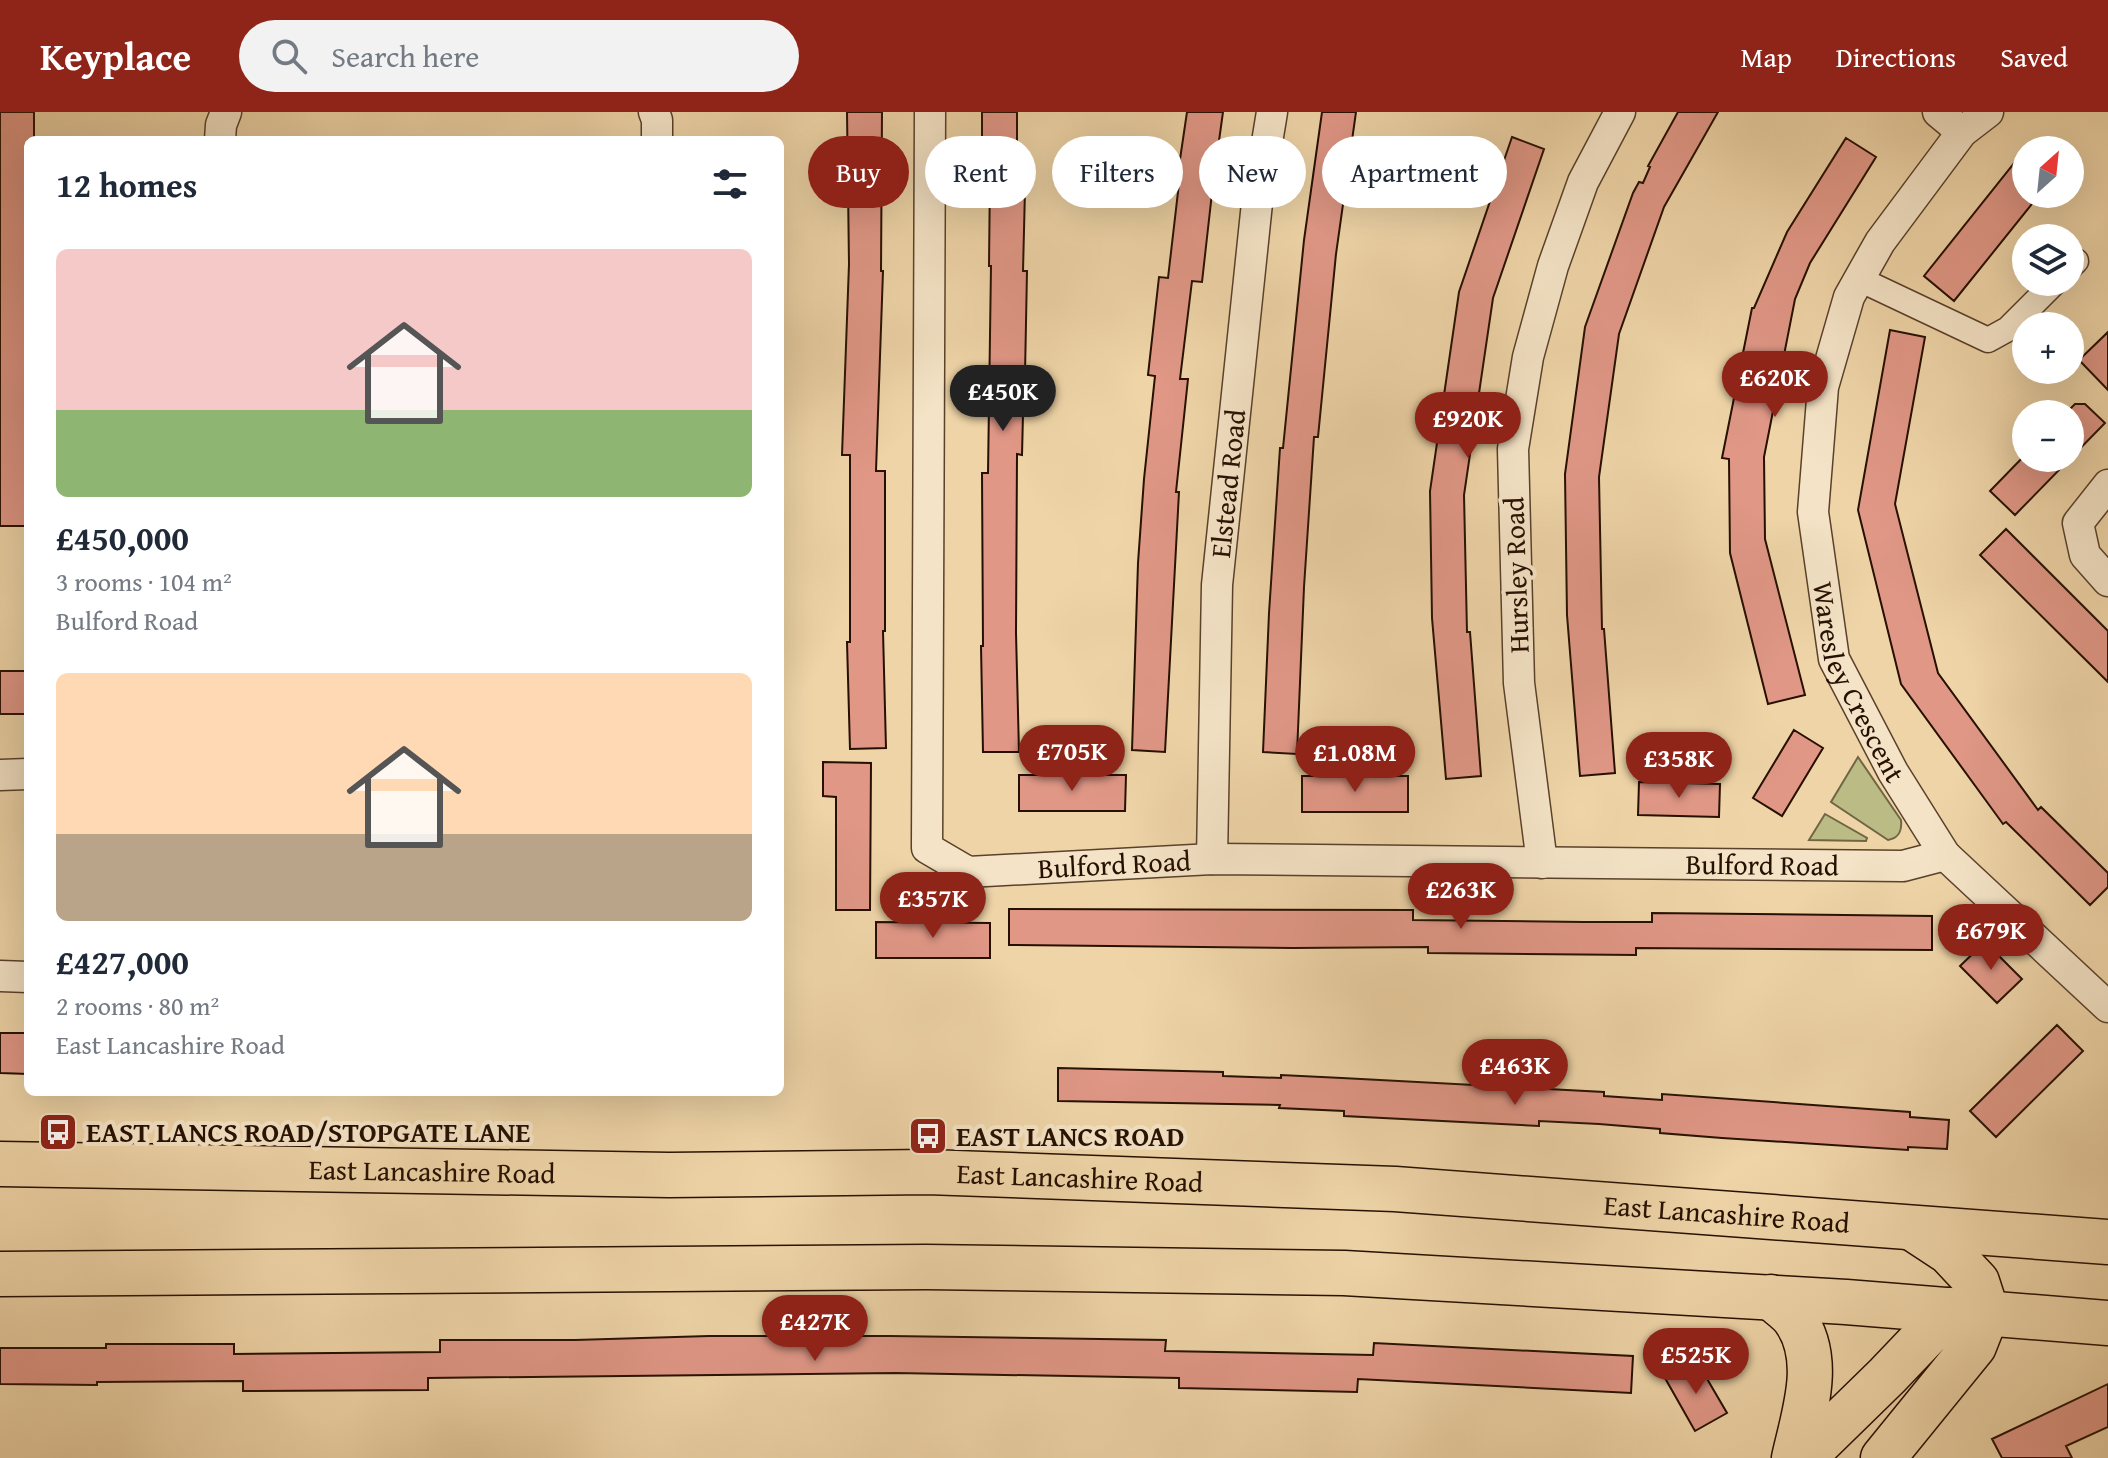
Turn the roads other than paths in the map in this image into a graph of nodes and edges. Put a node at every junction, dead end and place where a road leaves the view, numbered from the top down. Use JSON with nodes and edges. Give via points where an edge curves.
{"nodes":[{"id":1,"x":226,"y":112,"type":"edge"},
{"id":2,"x":654,"y":112,"type":"edge"},
{"id":3,"x":930,"y":112,"type":"edge"},
{"id":4,"x":1272,"y":112,"type":"edge"},
{"id":5,"x":1620,"y":112,"type":"edge"},
{"id":6,"x":1938,"y":112,"type":"edge"},
{"id":7,"x":1988,"y":112,"type":"edge"},
{"id":8,"x":1962,"y":132,"type":"junction"},
{"id":9,"x":220,"y":136,"type":"edge"},
{"id":10,"x":657,"y":136,"type":"edge"},
{"id":11,"x":1859,"y":279,"type":"junction"},
{"id":12,"x":2041,"y":296,"type":"edge"},
{"id":13,"x":2108,"y":485,"type":"edge"},
{"id":14,"x":2108,"y":581,"type":"edge"},
{"id":15,"x":24,"y":774,"type":"edge"},
{"id":16,"x":0,"y":775,"type":"edge"},
{"id":17,"x":1945,"y":855,"type":"junction"},
{"id":18,"x":1212,"y":859,"type":"junction"},
{"id":19,"x":1542,"y":863,"type":"junction"},
{"id":20,"x":0,"y":976,"type":"edge"},
{"id":21,"x":24,"y":977,"type":"edge"},
{"id":22,"x":2108,"y":1007,"type":"edge"},
{"id":23,"x":0,"y":1164,"type":"edge"},
{"id":24,"x":1914,"y":1229,"type":"junction"},
{"id":25,"x":2038,"y":1237,"type":"junction"},
{"id":26,"x":2108,"y":1242,"type":"edge"},
{"id":27,"x":0,"y":1274,"type":"edge"},
{"id":28,"x":1771,"y":1297,"type":"junction"},
{"id":29,"x":1971,"y":1302,"type":"junction"},
{"id":30,"x":2108,"y":1323,"type":"edge"},
{"id":31,"x":1794,"y":1458,"type":"edge"},
{"id":32,"x":1803,"y":1458,"type":"edge"},
{"id":33,"x":1883,"y":1458,"type":"edge"}],
"edges":[{"from":1,"to":9,"type":"street"},
{"from":2,"to":10,"type":"street"},
{"from":3,"to":18,"type":"street","name":"Bulford Road","via":[[927,848],[968,872]]},
{"from":4,"to":18,"type":"street","name":"Elstead Road","via":[[1257,203],[1217,585]]},
{"from":5,"to":19,"type":"street","name":"Hursley Road","via":[[1583,182],[1553,266],[1528,357],[1513,449],[1519,683]]},
{"from":6,"to":8,"type":"street"},
{"from":7,"to":8,"type":"street","name":"Waresley Crescent"},
{"from":8,"to":11,"type":"street","name":"Waresley Crescent","via":[[1880,242]]},
{"from":11,"to":12,"type":"street","via":[[1988,340],[2008,329]]},
{"from":11,"to":17,"type":"street","name":"Waresley Crescent","via":[[1823,387],[1813,512],[1834,659],[1893,772]]},
{"from":13,"to":14,"type":"street","via":[[2078,523],[2085,555]]},
{"from":15,"to":16,"type":"street"},
{"from":17,"to":19,"type":"street","name":"Bulford Road","via":[[1903,866]]},
{"from":17,"to":22,"type":"street","name":"Waresley Crescent"},
{"from":18,"to":19,"type":"street","name":"Bulford Road"},
{"from":20,"to":21,"type":"street"},
{"from":23,"to":24,"type":"main road","name":"East Lancashire Road","via":[[669,1175],[958,1173],[1395,1189]]},
{"from":24,"to":25,"type":"main road","name":"East Lancashire Road"},
{"from":24,"to":29,"type":"main road","via":[[1949,1252]]},
{"from":25,"to":26,"type":"main road","name":"East Lancashire Road"},
{"from":25,"to":29,"type":"main road"},
{"from":27,"to":28,"type":"main road","via":[[926,1267],[1344,1273]]},
{"from":28,"to":29,"type":"main road"},
{"from":28,"to":31,"type":"main road","via":[[1793,1318],[1808,1345],[1811,1368]]},
{"from":29,"to":30,"type":"main road"},
{"from":29,"to":32,"type":"main road"},
{"from":29,"to":33,"type":"main road","via":[[1974,1346]]}]}
